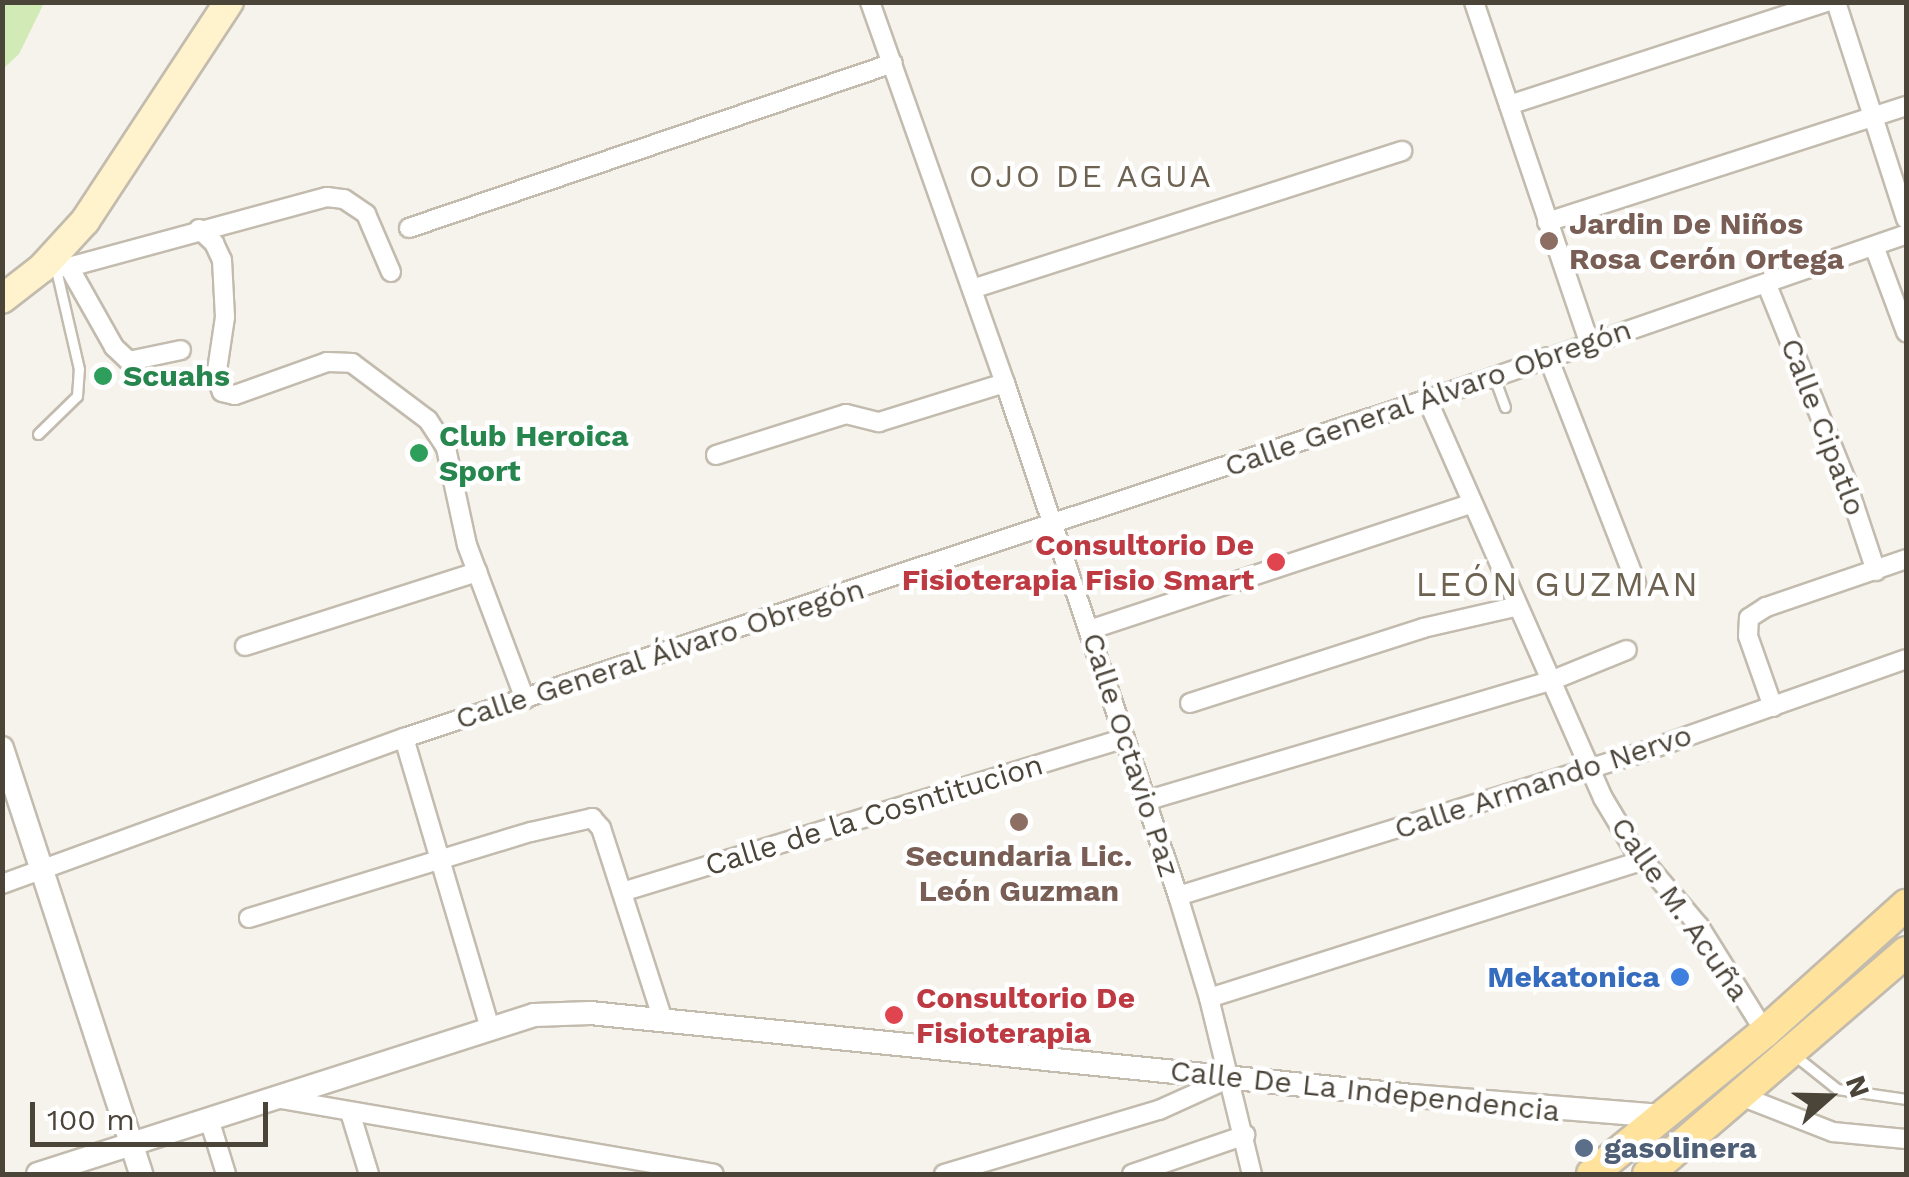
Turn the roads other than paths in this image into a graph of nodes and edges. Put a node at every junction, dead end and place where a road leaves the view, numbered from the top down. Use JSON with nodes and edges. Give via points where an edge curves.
{"nodes":[{"id":1,"x":229,"y":2,"type":"edge"},
{"id":2,"x":1474,"y":2,"type":"edge"},
{"id":3,"x":1826,"y":2,"type":"edge"},
{"id":4,"x":1836,"y":2,"type":"edge"},
{"id":5,"x":874,"y":5,"type":"edge"},
{"id":6,"x":892,"y":63,"type":"junction"},
{"id":7,"x":1509,"y":106,"type":"junction"},
{"id":8,"x":1906,"y":106,"type":"edge"},
{"id":9,"x":1874,"y":117,"type":"junction"},
{"id":10,"x":1402,"y":151,"type":"dead end"},
{"id":11,"x":1906,"y":218,"type":"edge"},
{"id":12,"x":1547,"y":222,"type":"junction"},
{"id":13,"x":410,"y":228,"type":"dead end"},
{"id":14,"x":200,"y":229,"type":"junction"},
{"id":15,"x":1906,"y":234,"type":"edge"},
{"id":16,"x":1874,"y":246,"type":"junction"},
{"id":17,"x":56,"y":268,"type":"junction"},
{"id":18,"x":391,"y":272,"type":"dead end"},
{"id":19,"x":1767,"y":285,"type":"junction"},
{"id":20,"x":972,"y":288,"type":"junction"},
{"id":21,"x":2,"y":299,"type":"edge"},
{"id":22,"x":1906,"y":332,"type":"edge"},
{"id":23,"x":1589,"y":342,"type":"junction"},
{"id":24,"x":181,"y":350,"type":"dead end"},
{"id":25,"x":1548,"y":357,"type":"junction"},
{"id":26,"x":1494,"y":377,"type":"junction"},
{"id":27,"x":1006,"y":383,"type":"junction"},
{"id":28,"x":1427,"y":400,"type":"junction"},
{"id":29,"x":1506,"y":407,"type":"dead end"},
{"id":30,"x":38,"y":434,"type":"dead end"},
{"id":31,"x":716,"y":455,"type":"dead end"},
{"id":32,"x":1470,"y":504,"type":"junction"},
{"id":33,"x":1053,"y":525,"type":"junction"},
{"id":34,"x":1906,"y":560,"type":"edge"},
{"id":35,"x":1876,"y":570,"type":"junction"},
{"id":36,"x":476,"y":572,"type":"junction"},
{"id":37,"x":1636,"y":582,"type":"dead end"},
{"id":38,"x":1515,"y":606,"type":"junction"},
{"id":39,"x":1089,"y":630,"type":"junction"},
{"id":40,"x":246,"y":646,"type":"dead end"},
{"id":41,"x":1627,"y":650,"type":"dead end"},
{"id":42,"x":1906,"y":659,"type":"edge"},
{"id":43,"x":1548,"y":682,"type":"junction"},
{"id":44,"x":525,"y":699,"type":"junction"},
{"id":45,"x":1190,"y":703,"type":"dead end"},
{"id":46,"x":1772,"y":707,"type":"junction"},
{"id":47,"x":404,"y":738,"type":"junction"},
{"id":48,"x":1126,"y":738,"type":"junction"},
{"id":49,"x":2,"y":748,"type":"edge"},
{"id":50,"x":1590,"y":768,"type":"junction"},
{"id":51,"x":1145,"y":802,"type":"junction"},
{"id":52,"x":442,"y":859,"type":"junction"},
{"id":53,"x":1644,"y":860,"type":"junction"},
{"id":54,"x":40,"y":870,"type":"junction"},
{"id":55,"x":2,"y":884,"type":"edge"},
{"id":56,"x":622,"y":892,"type":"junction"},
{"id":57,"x":1178,"y":896,"type":"junction"},
{"id":58,"x":1906,"y":905,"type":"edge"},
{"id":59,"x":249,"y":918,"type":"dead end"},
{"id":60,"x":1903,"y":964,"type":"edge"},
{"id":61,"x":1209,"y":998,"type":"junction"},
{"id":62,"x":662,"y":1018,"type":"junction"},
{"id":63,"x":490,"y":1029,"type":"junction"},
{"id":64,"x":1765,"y":1032,"type":"junction"},
{"id":65,"x":1791,"y":1052,"type":"junction"},
{"id":66,"x":1230,"y":1078,"type":"junction"},
{"id":67,"x":1741,"y":1096,"type":"junction"},
{"id":68,"x":274,"y":1098,"type":"junction"},
{"id":69,"x":1906,"y":1099,"type":"edge"},
{"id":70,"x":350,"y":1112,"type":"junction"},
{"id":71,"x":1663,"y":1116,"type":"junction"},
{"id":72,"x":209,"y":1119,"type":"junction"},
{"id":73,"x":1245,"y":1134,"type":"junction"},
{"id":74,"x":1906,"y":1139,"type":"edge"},
{"id":75,"x":131,"y":1144,"type":"junction"},
{"id":76,"x":38,"y":1174,"type":"edge"},
{"id":77,"x":141,"y":1174,"type":"edge"},
{"id":78,"x":226,"y":1174,"type":"edge"},
{"id":79,"x":369,"y":1174,"type":"edge"},
{"id":80,"x":713,"y":1174,"type":"edge"},
{"id":81,"x":944,"y":1174,"type":"edge"},
{"id":82,"x":1132,"y":1174,"type":"edge"},
{"id":83,"x":1252,"y":1174,"type":"edge"},
{"id":84,"x":1592,"y":1174,"type":"edge"},
{"id":85,"x":1648,"y":1174,"type":"edge"}],
"edges":[{"from":1,"to":17,"type":"main road"},
{"from":2,"to":7,"type":"street"},
{"from":3,"to":7,"type":"street"},
{"from":4,"to":9,"type":"street"},
{"from":5,"to":6,"type":"street","name":"Calle Octavio Paz"},
{"from":6,"to":13,"type":"street"},
{"from":6,"to":20,"type":"street","name":"Calle Octavio Paz"},
{"from":7,"to":12,"type":"street"},
{"from":8,"to":9,"type":"street"},
{"from":9,"to":11,"type":"street"},
{"from":9,"to":12,"type":"street"},
{"from":10,"to":20,"type":"street"},
{"from":12,"to":23,"type":"street"},
{"from":14,"to":17,"type":"street"},
{"from":14,"to":18,"type":"street","via":[[306,200],[344,199],[366,214]]},
{"from":14,"to":36,"type":"street","via":[[222,260],[225,317],[216,378],[222,392],[235,396],[326,362],[352,363],[428,420],[446,448]]},
{"from":15,"to":16,"type":"street","name":"Calle General Álvaro Obregón"},
{"from":16,"to":19,"type":"street","name":"Calle General Álvaro Obregón"},
{"from":16,"to":22,"type":"street"},
{"from":17,"to":21,"type":"main road"},
{"from":17,"to":24,"type":"street","via":[[130,361]]},
{"from":17,"to":30,"type":"lane","via":[[79,369],[77,396]]},
{"from":19,"to":23,"type":"street","name":"Calle General Álvaro Obregón"},
{"from":19,"to":35,"type":"street","name":"Calle Cipatlo"},
{"from":20,"to":27,"type":"street","name":"Calle Octavio Paz"},
{"from":23,"to":25,"type":"street","name":"Calle General Álvaro Obregón"},
{"from":25,"to":26,"type":"street","name":"Calle General Álvaro Obregón"},
{"from":25,"to":37,"type":"street"},
{"from":26,"to":28,"type":"street","name":"Calle General Álvaro Obregón"},
{"from":26,"to":29,"type":"lane"},
{"from":27,"to":31,"type":"street","via":[[879,422],[846,414]]},
{"from":27,"to":33,"type":"street","name":"Calle Octavio Paz"},
{"from":28,"to":32,"type":"street","name":"Calle M. Acuña"},
{"from":28,"to":33,"type":"street","name":"Calle General Álvaro Obregón"},
{"from":32,"to":38,"type":"street","name":"Calle M. Acuña"},
{"from":32,"to":39,"type":"street"},
{"from":33,"to":39,"type":"street","name":"Calle Octavio Paz"},
{"from":33,"to":44,"type":"street","name":"Calle General Álvaro Obregón"},
{"from":34,"to":35,"type":"street"},
{"from":35,"to":46,"type":"street","via":[[1749,618],[1748,636]]},
{"from":36,"to":40,"type":"street"},
{"from":36,"to":44,"type":"street"},
{"from":38,"to":43,"type":"street","name":"Calle M. Acuña"},
{"from":38,"to":45,"type":"street","via":[[1423,628]]},
{"from":39,"to":48,"type":"street","name":"Calle Octavio Paz"},
{"from":41,"to":43,"type":"street"},
{"from":42,"to":46,"type":"street","name":"Calle Armando Nervo"},
{"from":43,"to":50,"type":"street","name":"Calle M. Acuña"},
{"from":43,"to":51,"type":"street"},
{"from":44,"to":47,"type":"street","name":"Calle General Álvaro Obregón"},
{"from":46,"to":50,"type":"street","name":"Calle Armando Nervo"},
{"from":47,"to":52,"type":"street"},
{"from":47,"to":54,"type":"street","name":"Calle General Álvaro Obregón"},
{"from":48,"to":51,"type":"street","name":"Calle Octavio Paz"},
{"from":48,"to":56,"type":"street","name":"Calle de la Cosntitucion"},
{"from":49,"to":54,"type":"street"},
{"from":50,"to":53,"type":"street","name":"Calle M. Acuña","via":[[1615,821]]},
{"from":50,"to":57,"type":"street","name":"Calle Armando Nervo"},
{"from":51,"to":57,"type":"street","name":"Calle Octavio Paz"},
{"from":52,"to":56,"type":"street","via":[[588,817],[600,828]]},
{"from":52,"to":59,"type":"street"},
{"from":52,"to":63,"type":"street"},
{"from":53,"to":61,"type":"street"},
{"from":53,"to":64,"type":"street","name":"Calle M. Acuña","via":[[1699,926]]},
{"from":54,"to":55,"type":"street","name":"Calle General Álvaro Obregón"},
{"from":54,"to":75,"type":"street"},
{"from":56,"to":62,"type":"street"},
{"from":57,"to":61,"type":"street","name":"Calle Octavio Paz"},
{"from":58,"to":64,"type":"main road"},
{"from":60,"to":65,"type":"main road"},
{"from":61,"to":66,"type":"street","name":"Calle Octavio Paz"},
{"from":62,"to":63,"type":"street","name":"Calle De La Independencia","via":[[534,1015]]},
{"from":62,"to":66,"type":"street","name":"Calle De La Independencia"},
{"from":63,"to":68,"type":"street","name":"Calle De La Independencia"},
{"from":64,"to":71,"type":"main road"},
{"from":65,"to":67,"type":"main road"},
{"from":65,"to":69,"type":"lane","via":[[1837,1089]]},
{"from":66,"to":71,"type":"street","name":"Calle De La Independencia"},
{"from":66,"to":73,"type":"street","name":"Calle Octavio Paz"},
{"from":66,"to":81,"type":"street","via":[[1159,1110]]},
{"from":67,"to":74,"type":"street","via":[[1833,1132]]},
{"from":67,"to":85,"type":"main road"},
{"from":68,"to":70,"type":"street"},
{"from":68,"to":72,"type":"street","name":"Calle De La Independencia"},
{"from":70,"to":79,"type":"street"},
{"from":70,"to":80,"type":"street"},
{"from":71,"to":84,"type":"main road"},
{"from":72,"to":75,"type":"street","name":"Calle De La Independencia"},
{"from":72,"to":78,"type":"street"},
{"from":73,"to":82,"type":"street"},
{"from":73,"to":83,"type":"street","name":"Calle Octavio Paz"},
{"from":75,"to":76,"type":"street"},
{"from":75,"to":77,"type":"street"}]}
